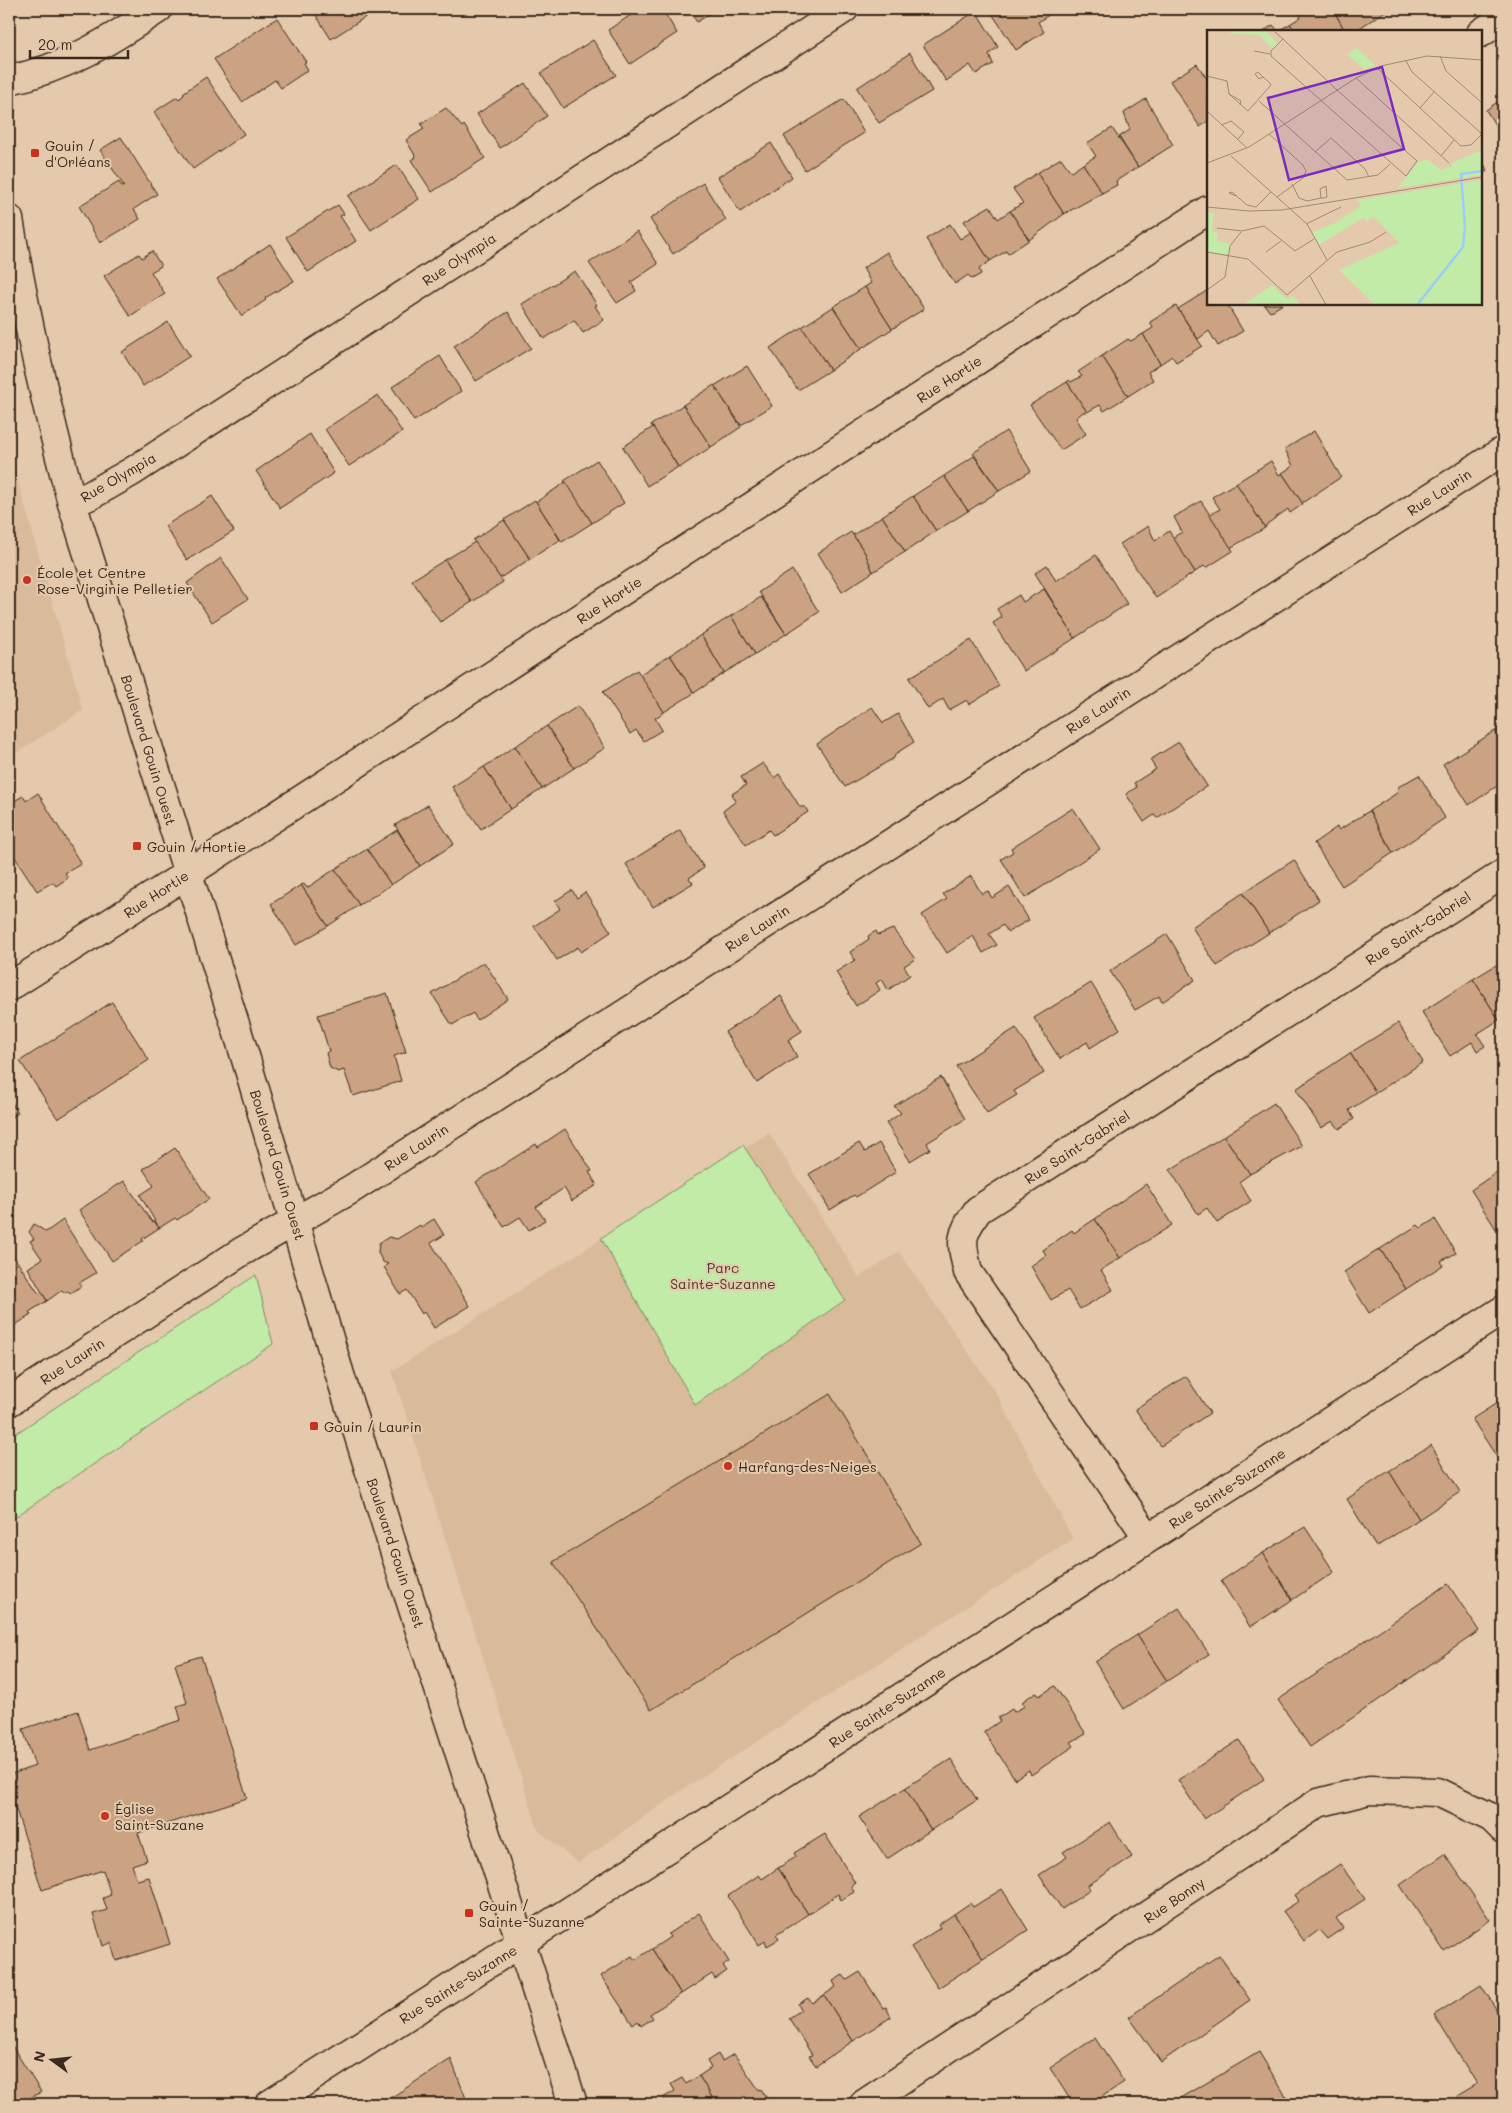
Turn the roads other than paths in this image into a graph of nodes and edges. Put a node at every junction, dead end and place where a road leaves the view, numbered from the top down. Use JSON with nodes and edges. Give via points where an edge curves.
{"nodes":[{"id":1,"x":158,"y":9,"type":"edge"},
{"id":2,"x":844,"y":9,"type":"edge"},
{"id":3,"x":1503,"y":18,"type":"edge"},
{"id":4,"x":1482,"y":32,"type":"edge"},
{"id":5,"x":9,"y":80,"type":"edge"},
{"id":6,"x":1207,"y":211,"type":"edge"},
{"id":7,"x":9,"y":219,"type":"edge"},
{"id":8,"x":1503,"y":451,"type":"edge"},
{"id":9,"x":72,"y":503,"type":"junction"},
{"id":10,"x":187,"y":874,"type":"junction"},
{"id":11,"x":1503,"y":874,"type":"edge"},
{"id":12,"x":9,"y":987,"type":"edge"},
{"id":13,"x":295,"y":1222,"type":"junction"},
{"id":14,"x":1503,"y":1310,"type":"edge"},
{"id":15,"x":9,"y":1402,"type":"edge"},
{"id":16,"x":1148,"y":1538,"type":"junction"},
{"id":17,"x":1503,"y":1829,"type":"edge"},
{"id":18,"x":520,"y":1945,"type":"junction"},
{"id":19,"x":270,"y":2104,"type":"edge"},
{"id":20,"x":573,"y":2104,"type":"edge"},
{"id":21,"x":864,"y":2104,"type":"edge"}],
"edges":[{"from":1,"to":5,"type":"street","via":[[70,61]]},
{"from":2,"to":9,"type":"street","name":"Rue Olympia","via":[[133,471]]},
{"from":3,"to":4,"type":"street"},
{"from":6,"to":10,"type":"street","name":"Rue Hortie"},
{"from":7,"to":9,"type":"street","name":"Boulevard Gouin Ouest","via":[[28,324]]},
{"from":8,"to":13,"type":"street","name":"Rue Laurin","via":[[350,1190]]},
{"from":9,"to":10,"type":"street","name":"Boulevard Gouin Ouest"},
{"from":10,"to":12,"type":"street","name":"Rue Hortie"},
{"from":10,"to":13,"type":"street","name":"Boulevard Gouin Ouest"},
{"from":11,"to":16,"type":"street","name":"Rue Saint-Gabriel","via":[[978,1210],[967,1225],[962,1244],[968,1272]]},
{"from":13,"to":15,"type":"street","name":"Rue Laurin","via":[[241,1252]]},
{"from":13,"to":18,"type":"street","name":"Boulevard Gouin Ouest"},
{"from":14,"to":16,"type":"street","name":"Rue Sainte-Suzanne"},
{"from":16,"to":18,"type":"street","name":"Rue Sainte-Suzanne"},
{"from":17,"to":21,"type":"street","name":"Rue Bonny","via":[[1492,1818],[1438,1792],[1369,1790],[1318,1803]]},
{"from":18,"to":19,"type":"street","name":"Rue Sainte-Suzanne"},
{"from":18,"to":20,"type":"street","name":"Boulevard Gouin Ouest"}]}
